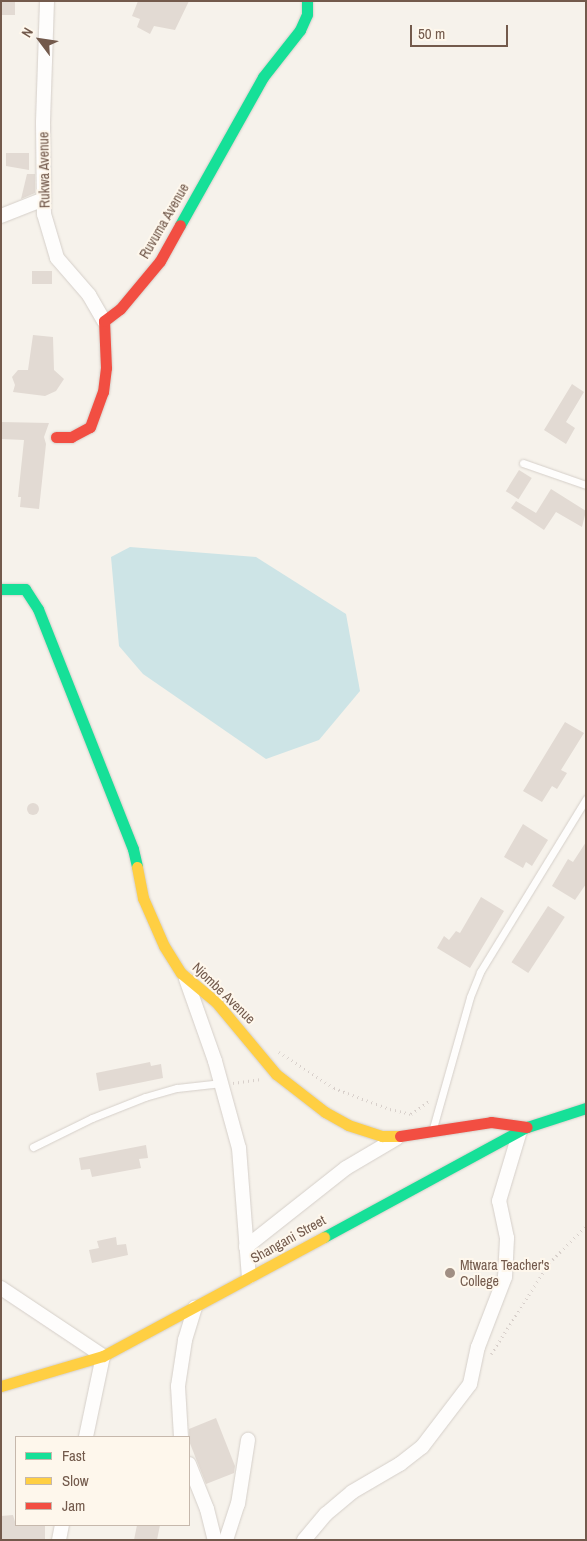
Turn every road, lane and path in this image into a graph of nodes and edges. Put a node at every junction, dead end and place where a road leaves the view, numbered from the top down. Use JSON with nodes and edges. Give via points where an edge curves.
{"nodes":[{"id":1,"x":47,"y":1,"type":"edge"},
{"id":2,"x":308,"y":1,"type":"edge"},
{"id":3,"x":44,"y":199,"type":"junction"},
{"id":4,"x":1,"y":216,"type":"edge"},
{"id":5,"x":104,"y":321,"type":"junction"},
{"id":6,"x":56,"y":437,"type":"dead end"},
{"id":7,"x":523,"y":464,"type":"dead end"},
{"id":8,"x":586,"y":485,"type":"edge"},
{"id":9,"x":1,"y":589,"type":"edge"},
{"id":10,"x":586,"y":799,"type":"edge"},
{"id":11,"x":186,"y":978,"type":"junction"},
{"id":12,"x":256,"y":1048,"type":"junction"},
{"id":13,"x":283,"y":1081,"type":"junction"},
{"id":14,"x":222,"y":1083,"type":"junction"},
{"id":15,"x":442,"y":1090,"type":"junction"},
{"id":16,"x":586,"y":1108,"type":"edge"},
{"id":17,"x":524,"y":1129,"type":"junction"},
{"id":18,"x":432,"y":1130,"type":"junction"},
{"id":19,"x":400,"y":1136,"type":"junction"},
{"id":20,"x":33,"y":1147,"type":"dead end"},
{"id":21,"x":586,"y":1226,"type":"edge"},
{"id":22,"x":246,"y":1247,"type":"junction"},
{"id":23,"x":249,"y":1278,"type":"junction"},
{"id":24,"x":1,"y":1288,"type":"edge"},
{"id":25,"x":195,"y":1307,"type":"junction"},
{"id":26,"x":490,"y":1355,"type":"dead end"},
{"id":27,"x":103,"y":1356,"type":"junction"},
{"id":28,"x":1,"y":1386,"type":"edge"},
{"id":29,"x":86,"y":1436,"type":"edge"},
{"id":30,"x":181,"y":1436,"type":"edge"},
{"id":31,"x":248,"y":1440,"type":"dead end"},
{"id":32,"x":190,"y":1466,"type":"edge"},
{"id":33,"x":62,"y":1526,"type":"edge"},
{"id":34,"x":58,"y":1540,"type":"edge"},
{"id":35,"x":215,"y":1540,"type":"edge"},
{"id":36,"x":226,"y":1540,"type":"edge"},
{"id":37,"x":304,"y":1540,"type":"edge"}],
"edges":[{"from":1,"to":3,"type":"street","name":"Rukwa Avenue"},
{"from":2,"to":5,"type":"street","name":"Ruvuma Avenue","via":[[300,30],[263,77],[160,261],[120,309]]},
{"from":3,"to":4,"type":"street"},
{"from":3,"to":5,"type":"street","name":"Rukwa Avenue","via":[[49,242],[57,258],[89,295]]},
{"from":5,"to":6,"type":"street","via":[[106,368],[95,415],[84,433],[71,438]]},
{"from":7,"to":8,"type":"lane"},
{"from":9,"to":11,"type":"street","name":"Njombe Avenue","via":[[24,589],[35,601],[133,849],[148,911],[164,946]]},
{"from":10,"to":15,"type":"lane","via":[[480,972]]},
{"from":11,"to":12,"type":"street","name":"Njombe Avenue","via":[[216,1002]]},
{"from":11,"to":14,"type":"street"},
{"from":12,"to":13,"type":"street","name":"Njombe Avenue"},
{"from":12,"to":15,"type":"path","via":[[275,1050],[334,1088],[356,1098],[411,1114]]},
{"from":13,"to":14,"type":"path","via":[[258,1079]]},
{"from":13,"to":19,"type":"street","name":"Njombe Avenue","via":[[348,1125],[382,1136]]},
{"from":14,"to":20,"type":"lane","via":[[177,1088],[146,1097],[83,1122]]},
{"from":14,"to":22,"type":"street","via":[[240,1148]]},
{"from":15,"to":18,"type":"lane"},
{"from":16,"to":17,"type":"street","name":"Shangani Street"},
{"from":17,"to":18,"type":"street","name":"Njombe Avenue","via":[[491,1122]]},
{"from":17,"to":23,"type":"street","name":"Shangani Street"},
{"from":17,"to":37,"type":"street","via":[[499,1201],[508,1238],[505,1277],[475,1357],[470,1384],[422,1447],[352,1492],[326,1514]]},
{"from":18,"to":19,"type":"street","name":"Njombe Avenue"},
{"from":19,"to":22,"type":"street","via":[[346,1168]]},
{"from":21,"to":26,"type":"path","via":[[549,1263]]},
{"from":22,"to":23,"type":"street"},
{"from":23,"to":25,"type":"street","name":"Shangani Street"},
{"from":24,"to":27,"type":"street"},
{"from":25,"to":27,"type":"street","name":"Shangani Street"},
{"from":25,"to":30,"type":"street","via":[[185,1340],[178,1386]]},
{"from":27,"to":28,"type":"street","name":"Shangani Street"},
{"from":27,"to":29,"type":"street"},
{"from":31,"to":36,"type":"street","via":[[238,1504]]},
{"from":32,"to":35,"type":"street"},
{"from":33,"to":34,"type":"street"}]}
